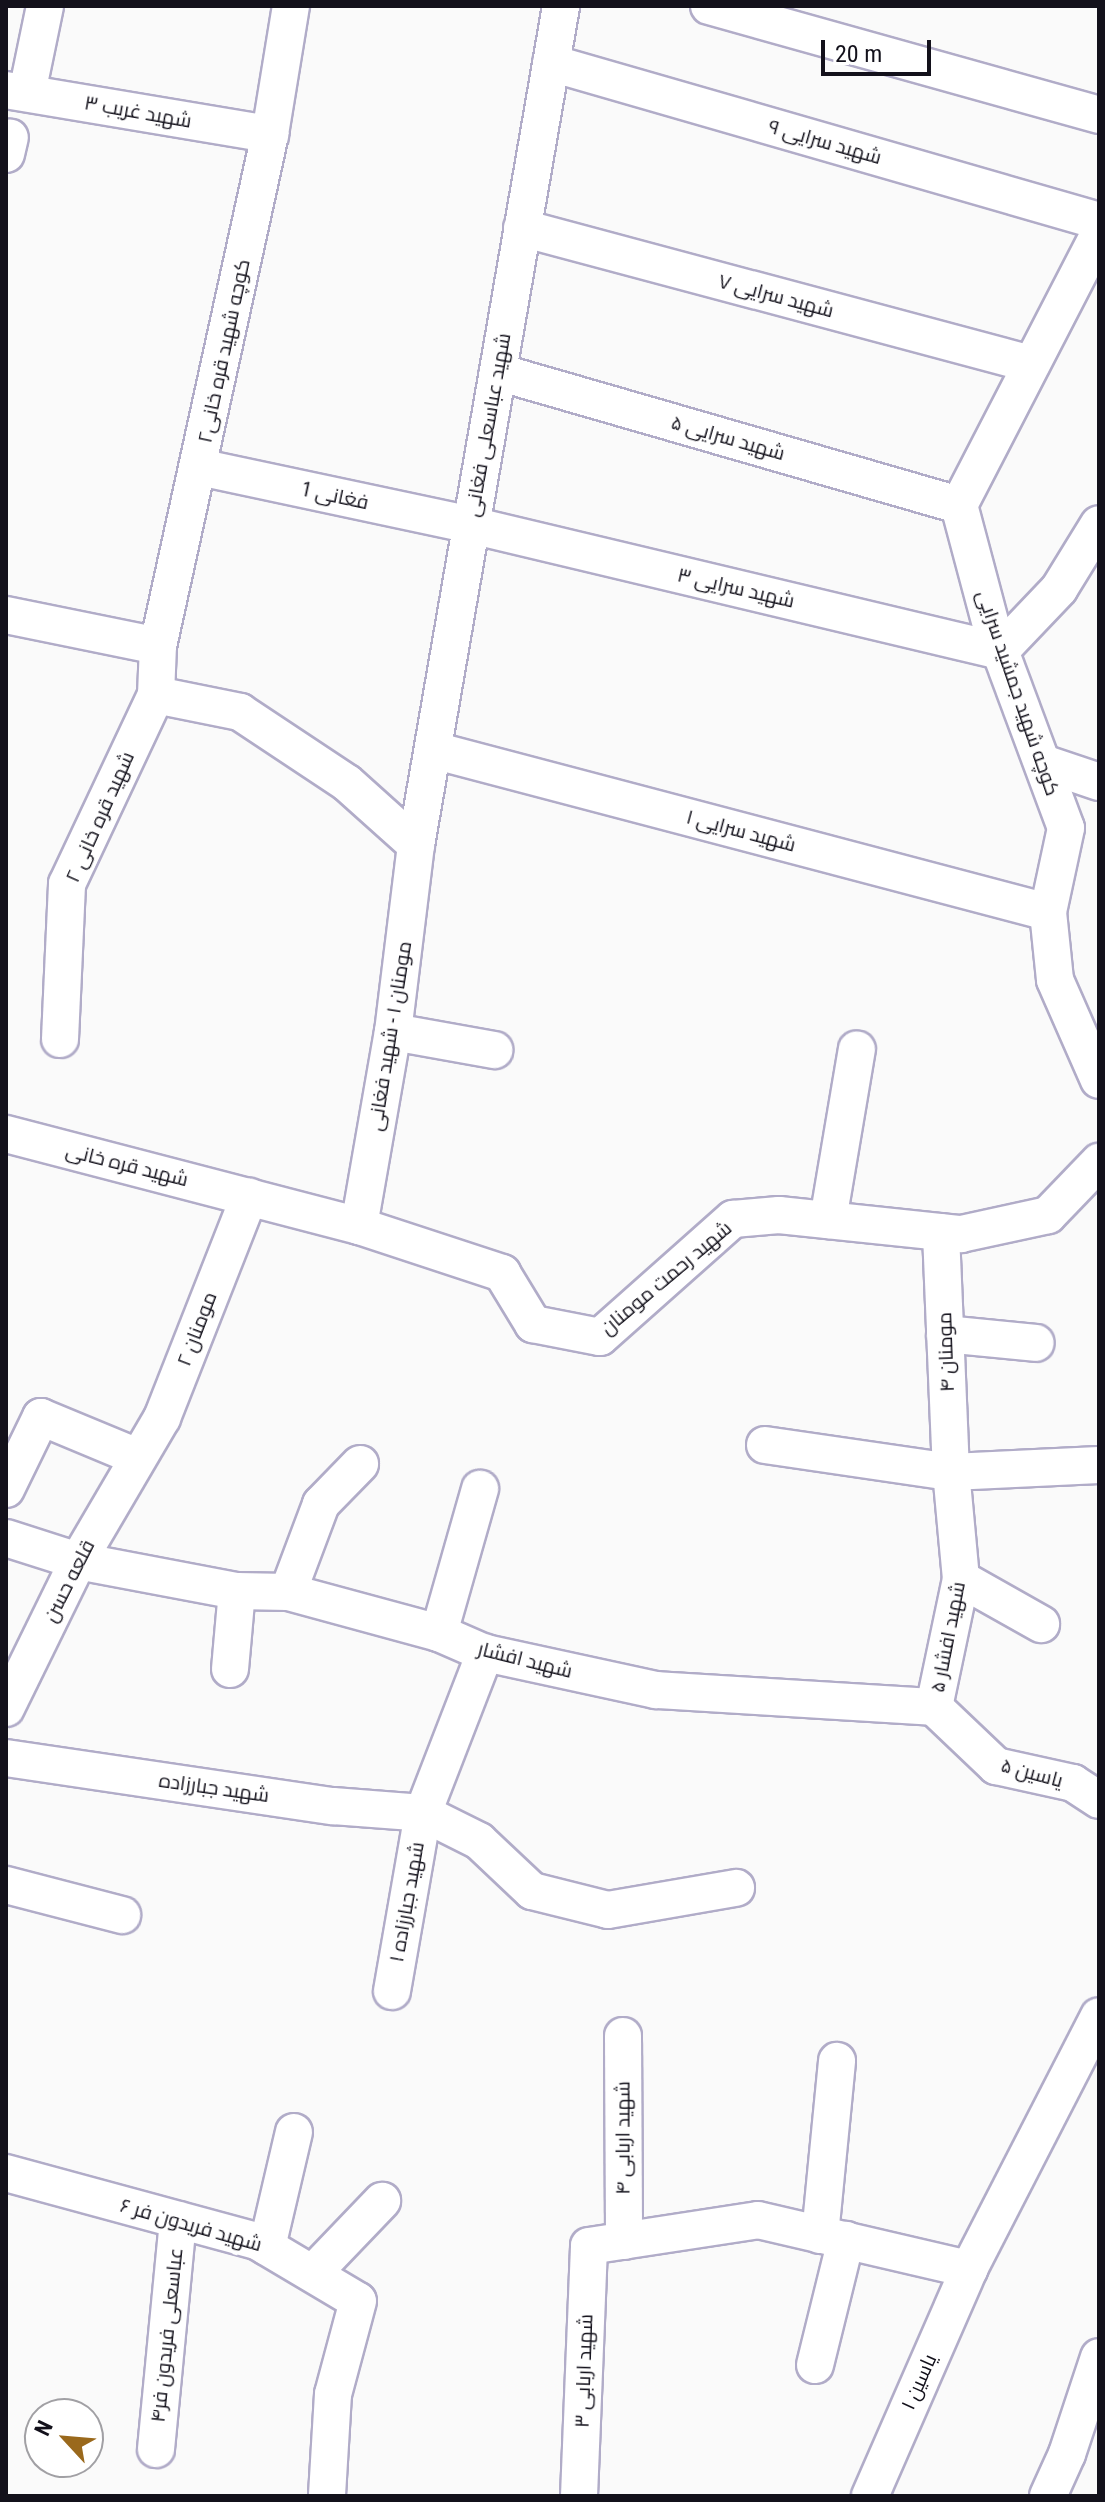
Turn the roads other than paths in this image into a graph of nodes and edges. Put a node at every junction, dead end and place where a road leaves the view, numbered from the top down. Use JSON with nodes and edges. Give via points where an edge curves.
{"nodes":[{"id":1,"x":45,"y":6,"type":"edge"},
{"id":2,"x":291,"y":6,"type":"edge"},
{"id":3,"x":561,"y":6,"type":"edge"},
{"id":4,"x":709,"y":6,"type":"edge"},
{"id":5,"x":551,"y":63,"type":"junction"},
{"id":6,"x":16,"y":91,"type":"edge"},
{"id":7,"x":1099,"y":115,"type":"edge"},
{"id":8,"x":270,"y":134,"type":"junction"},
{"id":9,"x":1099,"y":221,"type":"edge"},
{"id":10,"x":522,"y":228,"type":"junction"},
{"id":11,"x":1099,"y":234,"type":"edge"},
{"id":12,"x":1031,"y":364,"type":"junction"},
{"id":13,"x":498,"y":372,"type":"junction"},
{"id":14,"x":199,"y":467,"type":"junction"},
{"id":15,"x":959,"y":505,"type":"junction"},
{"id":16,"x":1099,"y":524,"type":"edge"},
{"id":17,"x":471,"y":525,"type":"junction"},
{"id":18,"x":6,"y":615,"type":"edge"},
{"id":19,"x":158,"y":646,"type":"junction"},
{"id":20,"x":1000,"y":651,"type":"junction"},
{"id":21,"x":156,"y":695,"type":"junction"},
{"id":22,"x":433,"y":750,"type":"junction"},
{"id":23,"x":1043,"y":763,"type":"junction"},
{"id":24,"x":1099,"y":782,"type":"edge"},
{"id":25,"x":416,"y":845,"type":"junction"},
{"id":26,"x":1048,"y":912,"type":"junction"},
{"id":27,"x":393,"y":1032,"type":"junction"},
{"id":28,"x":60,"y":1039,"type":"dead end"},
{"id":29,"x":857,"y":1049,"type":"dead end"},
{"id":30,"x":494,"y":1050,"type":"dead end"},
{"id":31,"x":1099,"y":1080,"type":"edge"},
{"id":32,"x":6,"y":1134,"type":"edge"},
{"id":33,"x":1099,"y":1162,"type":"edge"},
{"id":34,"x":249,"y":1197,"type":"junction"},
{"id":35,"x":828,"y":1220,"type":"junction"},
{"id":36,"x":359,"y":1226,"type":"junction"},
{"id":37,"x":941,"y":1232,"type":"junction"},
{"id":38,"x":945,"y":1334,"type":"junction"},
{"id":39,"x":1036,"y":1343,"type":"dead end"},
{"id":40,"x":765,"y":1445,"type":"dead end"},
{"id":41,"x":137,"y":1457,"type":"junction"},
{"id":42,"x":360,"y":1464,"type":"dead end"},
{"id":43,"x":1099,"y":1465,"type":"edge"},
{"id":44,"x":951,"y":1472,"type":"junction"},
{"id":45,"x":6,"y":1489,"type":"edge"},
{"id":46,"x":480,"y":1489,"type":"dead end"},
{"id":47,"x":6,"y":1538,"type":"edge"},
{"id":48,"x":78,"y":1561,"type":"junction"},
{"id":49,"x":961,"y":1579,"type":"junction"},
{"id":50,"x":237,"y":1591,"type":"junction"},
{"id":51,"x":288,"y":1592,"type":"junction"},
{"id":52,"x":1041,"y":1624,"type":"dead end"},
{"id":53,"x":439,"y":1633,"type":"junction"},
{"id":54,"x":485,"y":1653,"type":"junction"},
{"id":55,"x":230,"y":1669,"type":"dead end"},
{"id":56,"x":934,"y":1707,"type":"junction"},
{"id":57,"x":6,"y":1708,"type":"edge"},
{"id":58,"x":6,"y":1758,"type":"edge"},
{"id":59,"x":1099,"y":1800,"type":"edge"},
{"id":60,"x":423,"y":1813,"type":"junction"},
{"id":61,"x":6,"y":1885,"type":"edge"},
{"id":62,"x":736,"y":1888,"type":"dead end"},
{"id":63,"x":122,"y":1915,"type":"dead end"},
{"id":64,"x":392,"y":1991,"type":"dead end"},
{"id":65,"x":1099,"y":2016,"type":"edge"},
{"id":66,"x":623,"y":2036,"type":"dead end"},
{"id":67,"x":837,"y":2061,"type":"dead end"},
{"id":68,"x":294,"y":2132,"type":"dead end"},
{"id":69,"x":6,"y":2173,"type":"edge"},
{"id":70,"x":382,"y":2201,"type":"dead end"},
{"id":71,"x":178,"y":2220,"type":"junction"},
{"id":72,"x":833,"y":2238,"type":"junction"},
{"id":73,"x":606,"y":2243,"type":"junction"},
{"id":74,"x":267,"y":2247,"type":"junction"},
{"id":75,"x":969,"y":2269,"type":"junction"},
{"id":76,"x":313,"y":2273,"type":"junction"},
{"id":77,"x":1099,"y":2357,"type":"edge"},
{"id":78,"x":815,"y":2365,"type":"dead end"},
{"id":79,"x":156,"y":2449,"type":"dead end"},
{"id":80,"x":327,"y":2496,"type":"edge"},
{"id":81,"x":579,"y":2496,"type":"edge"},
{"id":82,"x":870,"y":2496,"type":"edge"},
{"id":83,"x":1048,"y":2496,"type":"edge"}],
"edges":[{"from":1,"to":6,"type":"street"},
{"from":2,"to":8,"type":"street","name":"کوچه شهید قره خانی۲"},
{"from":3,"to":5,"type":"street","name":"شهید عباسعلی فغانی"},
{"from":4,"to":7,"type":"street"},
{"from":5,"to":9,"type":"street","name":"شهید سرایی ۹"},
{"from":5,"to":10,"type":"street","name":"شهید عباسعلی فغانی"},
{"from":6,"to":8,"type":"street","name":"۳ شهید غریب"},
{"from":8,"to":14,"type":"street","name":"کوچه شهید قره خانی۲"},
{"from":10,"to":12,"type":"street","name":"شهید سرایی ۷"},
{"from":10,"to":13,"type":"street","name":"شهید عباسعلی فغانی"},
{"from":11,"to":12,"type":"street"},
{"from":12,"to":15,"type":"street"},
{"from":13,"to":15,"type":"street","name":"شهید سرایی ۵"},
{"from":13,"to":17,"type":"street","name":"شهید عباسعلی فغانی"},
{"from":14,"to":17,"type":"street","name":"فغانی 1"},
{"from":14,"to":19,"type":"street","name":"کوچه شهید قره خانی۲"},
{"from":15,"to":20,"type":"street","name":"کوچه شهید جمشید سرایی"},
{"from":16,"to":20,"type":"street","via":[[1059,589]]},
{"from":17,"to":20,"type":"street","name":"شهید سرایی ۳"},
{"from":17,"to":22,"type":"street","name":"شهید عباسعلی فغانی"},
{"from":18,"to":19,"type":"street"},
{"from":19,"to":21,"type":"street","name":"کوچه شهید قره خانی۲"},
{"from":20,"to":23,"type":"street","name":"کوچه شهید جمشید سرایی"},
{"from":21,"to":25,"type":"street","via":[[240,712],[347,783]]},
{"from":21,"to":28,"type":"street","name":"۲ شهید قره خانی","via":[[67,884]]},
{"from":22,"to":25,"type":"street","name":"شهید عباسعلی فغانی"},
{"from":22,"to":26,"type":"street","name":"شهید سرایی ۱"},
{"from":23,"to":24,"type":"street"},
{"from":23,"to":26,"type":"street","name":"کوچه شهید جمشید سرایی","via":[[1066,828]]},
{"from":25,"to":27,"type":"street","name":"مومنان ۱ - شهید فغانی"},
{"from":26,"to":31,"type":"street","name":"کوچه شهید جمشید سرایی","via":[[1055,980]]},
{"from":27,"to":30,"type":"street"},
{"from":27,"to":36,"type":"street","name":"مومنان ۱ - شهید فغانی"},
{"from":29,"to":35,"type":"street"},
{"from":32,"to":34,"type":"street","name":"شهید قره خانی"},
{"from":33,"to":37,"type":"street","name":"شهید رحمت مومنان","via":[[1048,1215],[961,1234]]},
{"from":34,"to":36,"type":"street","name":"شهید رحمت مومنان"},
{"from":34,"to":41,"type":"street","name":"۲ مومنان","via":[[162,1418]]},
{"from":35,"to":36,"type":"street","name":"شهید رحمت مومنان","via":[[779,1215],[733,1219],[600,1337],[533,1324],[502,1273]]},
{"from":35,"to":37,"type":"street","name":"شهید رحمت مومنان"},
{"from":37,"to":38,"type":"street","name":"۴ مومنان"},
{"from":38,"to":39,"type":"street"},
{"from":38,"to":44,"type":"street","name":"۴ مومنان"},
{"from":40,"to":44,"type":"street"},
{"from":41,"to":45,"type":"street","via":[[41,1417]]},
{"from":41,"to":48,"type":"street","name":"قلعه حسن"},
{"from":42,"to":51,"type":"street","via":[[321,1504]]},
{"from":43,"to":44,"type":"street"},
{"from":44,"to":49,"type":"street","name":"۵ شهید افشار"},
{"from":46,"to":53,"type":"street"},
{"from":47,"to":48,"type":"street","name":"شهید افشار"},
{"from":48,"to":50,"type":"street","name":"شهید افشار"},
{"from":48,"to":57,"type":"street","name":"قلعه حسن"},
{"from":49,"to":52,"type":"street"},
{"from":49,"to":56,"type":"street","name":"۵ شهید افشار"},
{"from":50,"to":51,"type":"street","name":"شهید افشار"},
{"from":50,"to":55,"type":"street"},
{"from":51,"to":53,"type":"street","name":"شهید افشار"},
{"from":53,"to":54,"type":"street","name":"شهید افشار"},
{"from":54,"to":56,"type":"street","name":"شهید افشار","via":[[656,1690]]},
{"from":54,"to":60,"type":"street","name":"۱ شهید جبارزاده"},
{"from":56,"to":59,"type":"street","name":"یاسین ۵","via":[[996,1766],[1073,1783]]},
{"from":58,"to":60,"type":"street","name":"شهید جبارزاده","via":[[333,1806]]},
{"from":60,"to":62,"type":"street","via":[[479,1841],[532,1891],[608,1910]]},
{"from":60,"to":64,"type":"street","name":"۱ شهید جبارزاده"},
{"from":61,"to":63,"type":"street"},
{"from":65,"to":75,"type":"street","name":"یاسین ۱"},
{"from":66,"to":73,"type":"street","name":"شهید اربابی ۴"},
{"from":67,"to":72,"type":"street"},
{"from":68,"to":74,"type":"street"},
{"from":69,"to":71,"type":"street","name":"شهید فریدون فر ۶"},
{"from":70,"to":76,"type":"street"},
{"from":71,"to":74,"type":"street","name":"شهید فریدون فر ۶"},
{"from":71,"to":79,"type":"street","name":"عباسعلی فریدون فر۴"},
{"from":72,"to":73,"type":"street","via":[[758,2220]]},
{"from":72,"to":75,"type":"street"},
{"from":72,"to":78,"type":"street"},
{"from":73,"to":81,"type":"street","name":"شهید اربابی ۳"},
{"from":74,"to":76,"type":"street","name":"شهید فریدون فر ۶"},
{"from":75,"to":82,"type":"street","name":"یاسین ۱"},
{"from":76,"to":80,"type":"street","name":"شهید فریدون فر ۶","via":[[358,2301],[333,2394]]},
{"from":77,"to":83,"type":"street"}]}
